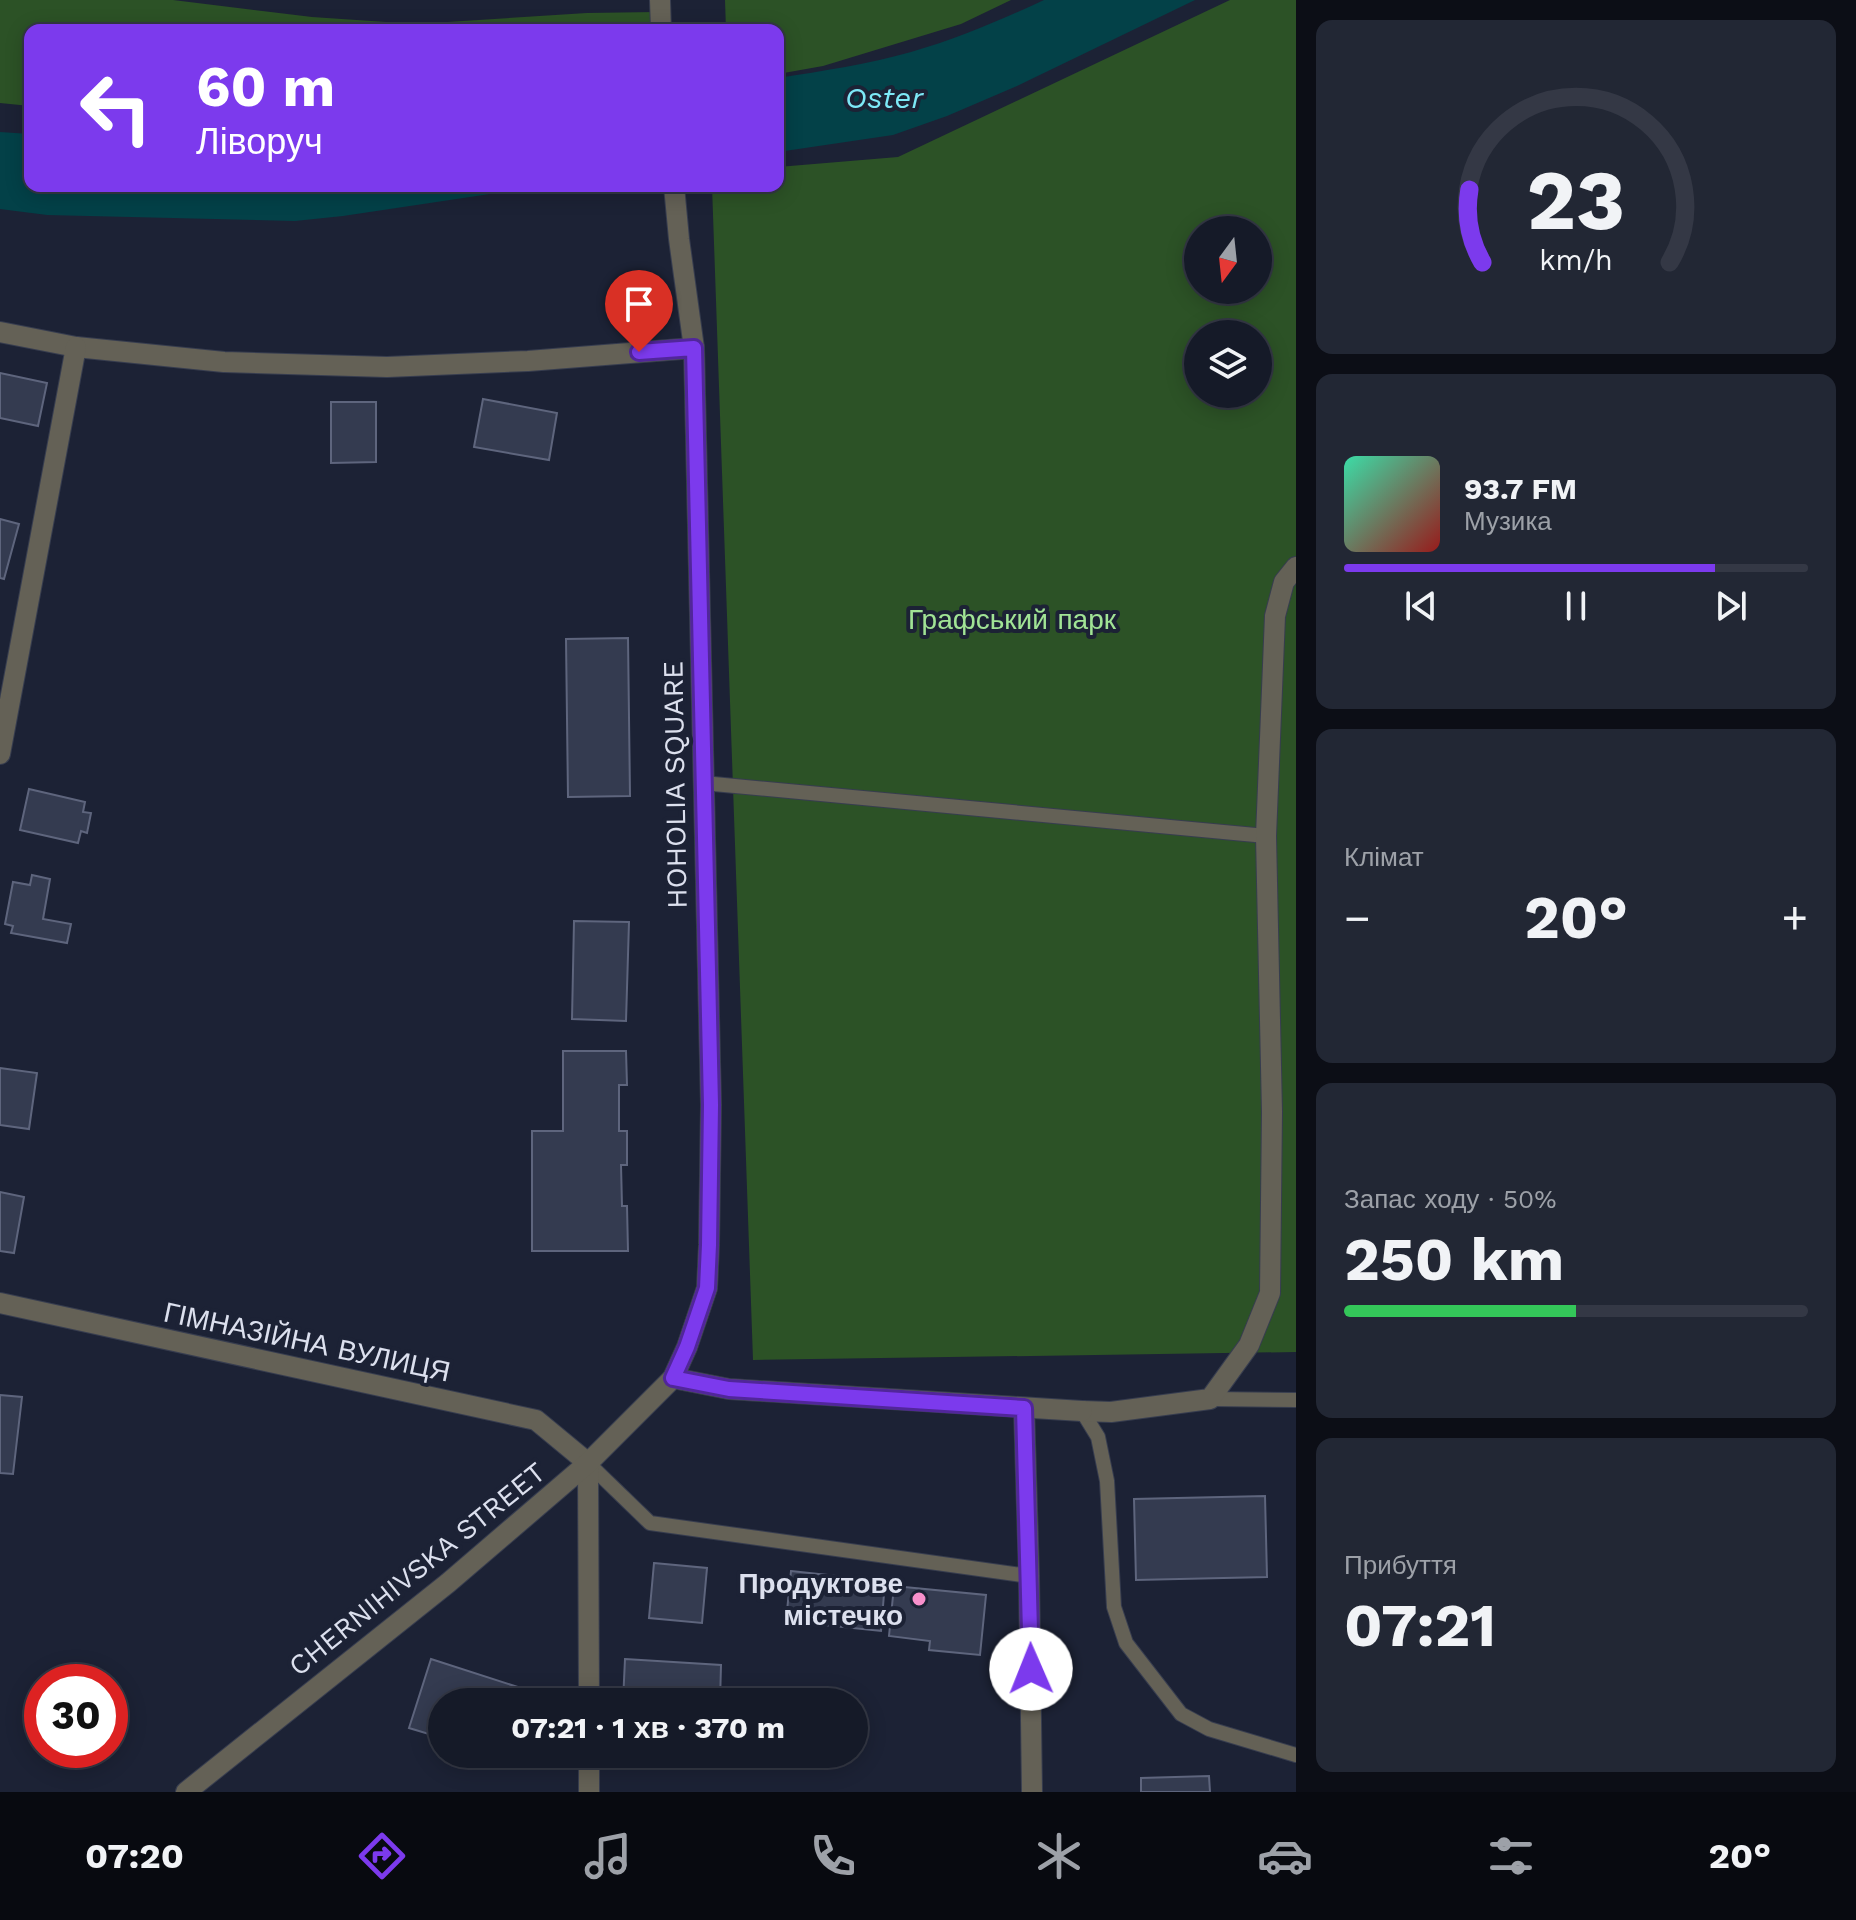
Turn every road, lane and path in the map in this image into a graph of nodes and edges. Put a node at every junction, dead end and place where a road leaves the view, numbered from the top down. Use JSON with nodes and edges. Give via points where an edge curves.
{"nodes":[{"id":1,"x":660,"y":0,"type":"edge"},
{"id":2,"x":661,"y":24,"type":"edge"},
{"id":3,"x":675,"y":192,"type":"edge"},
{"id":4,"x":0,"y":332,"type":"edge"},
{"id":5,"x":76,"y":347,"type":"junction"},
{"id":6,"x":694,"y":348,"type":"junction"},
{"id":7,"x":1296,"y":567,"type":"edge"},
{"id":8,"x":0,"y":754,"type":"edge"},
{"id":9,"x":703,"y":783,"type":"junction"},
{"id":10,"x":1266,"y":836,"type":"junction"},
{"id":11,"x":0,"y":1303,"type":"edge"},
{"id":12,"x":673,"y":1378,"type":"junction"},
{"id":13,"x":1210,"y":1399,"type":"junction"},
{"id":14,"x":1296,"y":1400,"type":"edge"},
{"id":15,"x":1024,"y":1408,"type":"junction"},
{"id":16,"x":1082,"y":1411,"type":"junction"},
{"id":17,"x":588,"y":1463,"type":"junction"},
{"id":18,"x":1029,"y":1576,"type":"junction"},
{"id":19,"x":589,"y":1688,"type":"edge"},
{"id":20,"x":1296,"y":1755,"type":"edge"},
{"id":21,"x":589,"y":1768,"type":"edge"},
{"id":22,"x":186,"y":1792,"type":"edge"},
{"id":23,"x":589,"y":1792,"type":"edge"},
{"id":24,"x":1032,"y":1792,"type":"edge"}],
"edges":[{"from":1,"to":2,"type":"street"},
{"from":3,"to":6,"type":"street","name":"HOHOLIA SQUARE"},
{"from":4,"to":5,"type":"street"},
{"from":5,"to":6,"type":"street","via":[[224,362],[387,367]]},
{"from":5,"to":8,"type":"street"},
{"from":6,"to":9,"type":"street","name":"HOHOLIA SQUARE"},
{"from":7,"to":10,"type":"street","via":[[1284,582],[1275,616]]},
{"from":9,"to":10,"type":"lane"},
{"from":9,"to":12,"type":"street","name":"HOHOLIA SQUARE","via":[[711,1105],[707,1288]]},
{"from":10,"to":13,"type":"street","via":[[1270,1293],[1249,1345]]},
{"from":11,"to":17,"type":"street","name":"ГІМНАЗІЙНА ВУЛИЦЯ","via":[[536,1420]]},
{"from":12,"to":15,"type":"street","via":[[729,1389]]},
{"from":12,"to":17,"type":"street","name":"CHERNIHIVSKA STREET"},
{"from":13,"to":14,"type":"lane"},
{"from":13,"to":16,"type":"street"},
{"from":15,"to":16,"type":"street"},
{"from":15,"to":18,"type":"street"},
{"from":16,"to":20,"type":"lane","via":[[1098,1437],[1107,1481],[1114,1607],[1126,1643],[1181,1714],[1209,1729]]},
{"from":17,"to":18,"type":"lane","via":[[650,1523]]},
{"from":17,"to":19,"type":"street"},
{"from":17,"to":22,"type":"street","name":"CHERNIHIVSKA STREET","via":[[448,1583]]},
{"from":18,"to":24,"type":"street"},
{"from":21,"to":23,"type":"street"}]}
